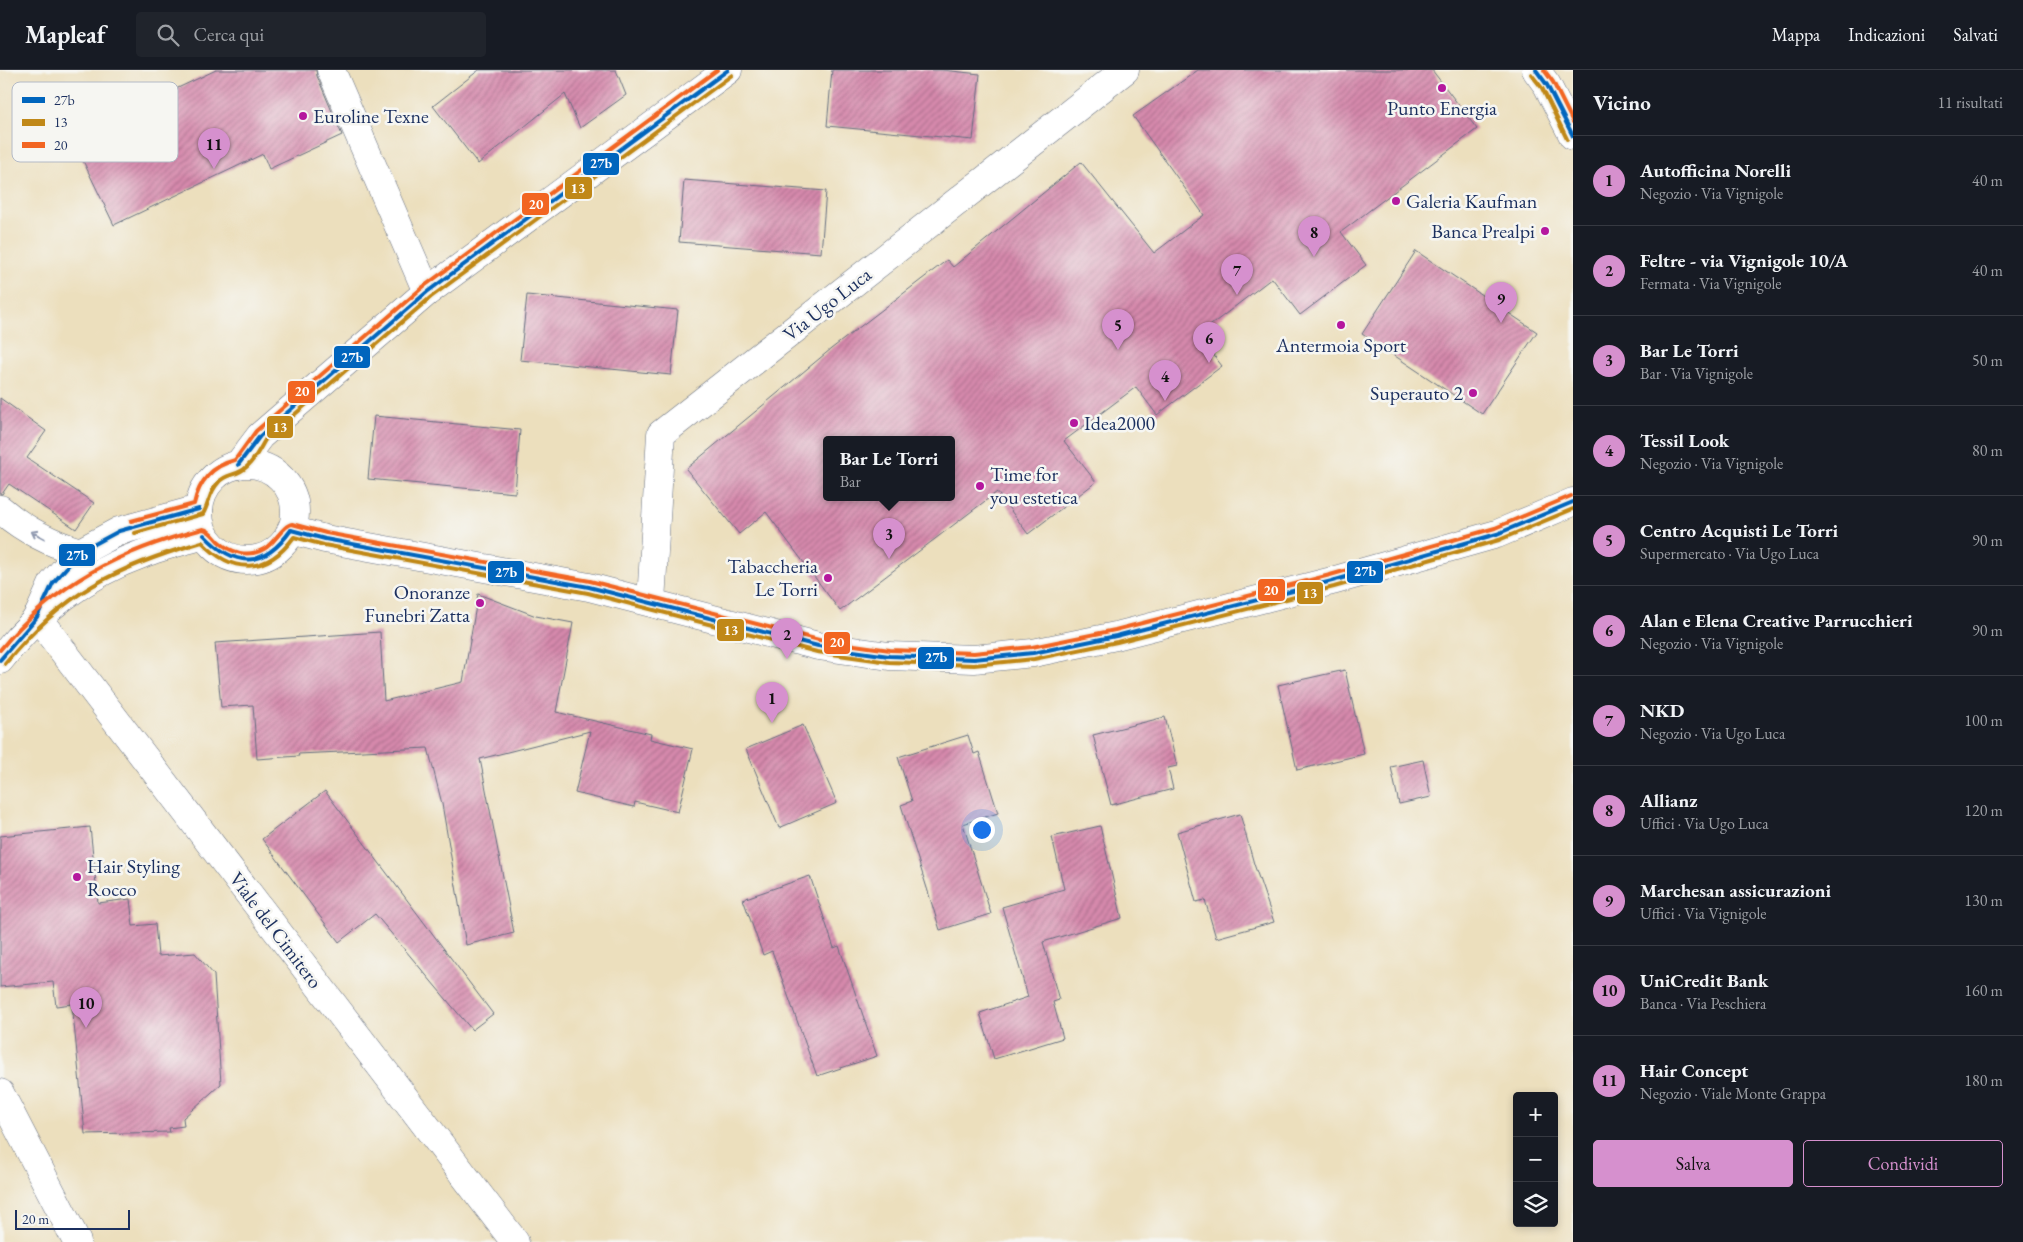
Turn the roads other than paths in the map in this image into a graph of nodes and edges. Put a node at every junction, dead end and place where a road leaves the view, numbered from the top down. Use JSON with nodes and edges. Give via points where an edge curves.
{"nodes":[{"id":1,"x":331,"y":70,"type":"edge"},
{"id":2,"x":728,"y":70,"type":"edge"},
{"id":3,"x":1125,"y":70,"type":"edge"},
{"id":4,"x":1536,"y":70,"type":"edge"},
{"id":5,"x":1573,"y":136,"type":"edge"},
{"id":6,"x":427,"y":292,"type":"junction"},
{"id":7,"x":238,"y":465,"type":"junction"},
{"id":8,"x":1573,"y":502,"type":"edge"},
{"id":9,"x":0,"y":509,"type":"edge"},
{"id":10,"x":199,"y":509,"type":"junction"},
{"id":11,"x":291,"y":530,"type":"junction"},
{"id":12,"x":204,"y":536,"type":"junction"},
{"id":13,"x":80,"y":552,"type":"junction"},
{"id":14,"x":651,"y":602,"type":"junction"},
{"id":15,"x":37,"y":617,"type":"junction"},
{"id":16,"x":0,"y":660,"type":"edge"},
{"id":17,"x":0,"y":1092,"type":"edge"},
{"id":18,"x":77,"y":1242,"type":"edge"},
{"id":19,"x":515,"y":1242,"type":"edge"}],
"edges":[{"from":1,"to":6,"type":"street"},
{"from":2,"to":6,"type":"street"},
{"from":3,"to":14,"type":"street","name":"Via Ugo Luca","via":[[661,434]]},
{"from":4,"to":5,"type":"street"},
{"from":6,"to":7,"type":"street","via":[[260,436]]},
{"from":7,"to":10,"type":"street","via":[[226,469],[207,485]]},
{"from":7,"to":11,"type":"street","via":[[267,468],[288,488],[295,516]]},
{"from":8,"to":14,"type":"street","via":[[1497,534],[1332,581],[1116,636],[1033,653],[974,659],[889,656],[818,646]]},
{"from":13,"to":9,"type":"street","one_way":true,"via":[[37,535]]},
{"from":10,"to":12,"type":"street"},
{"from":10,"to":13,"type":"street","via":[[119,531]]},
{"from":11,"to":12,"type":"street","via":[[272,554],[257,559],[227,556]]},
{"from":11,"to":14,"type":"street","via":[[325,540]]},
{"from":12,"to":15,"type":"street","via":[[142,554],[93,577]]},
{"from":13,"to":15,"type":"street","via":[[53,583]]},
{"from":15,"to":16,"type":"street"},
{"from":15,"to":19,"type":"street","name":"Viale del Cimitero"},
{"from":17,"to":18,"type":"street"}]}
